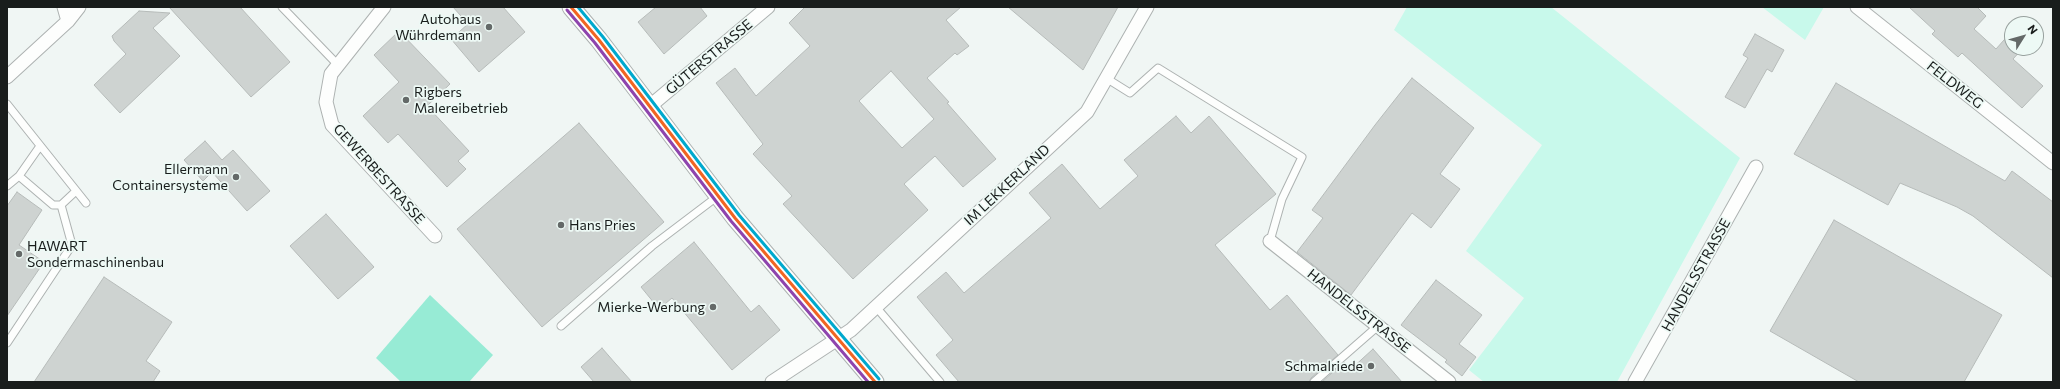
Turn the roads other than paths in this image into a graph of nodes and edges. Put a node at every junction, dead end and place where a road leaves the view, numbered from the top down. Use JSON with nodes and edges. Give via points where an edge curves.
{"nodes":[{"id":1,"x":64,"y":7,"type":"edge"},
{"id":2,"x":79,"y":7,"type":"edge"},
{"id":3,"x":282,"y":7,"type":"edge"},
{"id":4,"x":384,"y":7,"type":"edge"},
{"id":5,"x":571,"y":7,"type":"edge"},
{"id":6,"x":768,"y":7,"type":"edge"},
{"id":7,"x":1147,"y":7,"type":"edge"},
{"id":8,"x":1857,"y":7,"type":"edge"},
{"id":9,"x":68,"y":21,"type":"junction"},
{"id":10,"x":338,"y":65,"type":"junction"},
{"id":11,"x":7,"y":77,"type":"edge"},
{"id":12,"x":1106,"y":78,"type":"junction"},
{"id":13,"x":7,"y":104,"type":"edge"},
{"id":14,"x":649,"y":107,"type":"junction"},
{"id":15,"x":40,"y":146,"type":"junction"},
{"id":16,"x":2053,"y":163,"type":"edge"},
{"id":17,"x":1756,"y":167,"type":"dead end"},
{"id":18,"x":19,"y":176,"type":"junction"},
{"id":19,"x":7,"y":186,"type":"edge"},
{"id":20,"x":76,"y":191,"type":"junction"},
{"id":21,"x":719,"y":196,"type":"junction"},
{"id":22,"x":86,"y":203,"type":"dead end"},
{"id":23,"x":61,"y":206,"type":"junction"},
{"id":24,"x":435,"y":236,"type":"dead end"},
{"id":25,"x":1270,"y":240,"type":"joint"},
{"id":26,"x":876,"y":307,"type":"junction"},
{"id":27,"x":561,"y":326,"type":"dead end"},
{"id":28,"x":1378,"y":326,"type":"junction"},
{"id":29,"x":838,"y":340,"type":"junction"},
{"id":30,"x":7,"y":343,"type":"edge"},
{"id":31,"x":772,"y":382,"type":"edge"},
{"id":32,"x":875,"y":382,"type":"edge"},
{"id":33,"x":940,"y":382,"type":"edge"},
{"id":34,"x":1314,"y":382,"type":"edge"},
{"id":35,"x":1449,"y":382,"type":"edge"},
{"id":36,"x":1635,"y":382,"type":"edge"}],
"edges":[{"from":1,"to":9,"type":"street"},
{"from":2,"to":9,"type":"street"},
{"from":3,"to":10,"type":"lane"},
{"from":4,"to":10,"type":"street","name":"GEWERBESTRASSE"},
{"from":5,"to":14,"type":"street"},
{"from":6,"to":14,"type":"street","name":"GÜTERSTRASSE"},
{"from":7,"to":12,"type":"street","name":"IM LEKKERLAND"},
{"from":8,"to":16,"type":"street","name":"FELDWEG"},
{"from":9,"to":11,"type":"street"},
{"from":10,"to":24,"type":"street","name":"GEWERBESTRASSE","via":[[331,74],[326,102],[332,125]]},
{"from":12,"to":25,"type":"lane","via":[[1130,93],[1158,68],[1302,157],[1282,200]]},
{"from":12,"to":26,"type":"street","name":"IM LEKKERLAND","via":[[1087,112]]},
{"from":13,"to":15,"type":"lane"},
{"from":14,"to":21,"type":"street"},
{"from":15,"to":18,"type":"lane"},
{"from":15,"to":20,"type":"lane"},
{"from":17,"to":36,"type":"street","name":"HANDELSSTRASSE"},
{"from":18,"to":19,"type":"lane"},
{"from":18,"to":23,"type":"lane","via":[[53,205]]},
{"from":20,"to":22,"type":"lane"},
{"from":20,"to":23,"type":"lane"},
{"from":21,"to":27,"type":"lane","via":[[652,246]]},
{"from":21,"to":29,"type":"street"},
{"from":23,"to":30,"type":"lane","via":[[72,245]]},
{"from":25,"to":28,"type":"street","name":"HANDELSSTRASSE"},
{"from":26,"to":29,"type":"street","name":"IM LEKKERLAND"},
{"from":26,"to":33,"type":"lane"},
{"from":28,"to":34,"type":"lane"},
{"from":28,"to":35,"type":"street","name":"HANDELSSTRASSE"},
{"from":29,"to":31,"type":"street","name":"IM LEKKERLAND"},
{"from":29,"to":32,"type":"street"}]}
